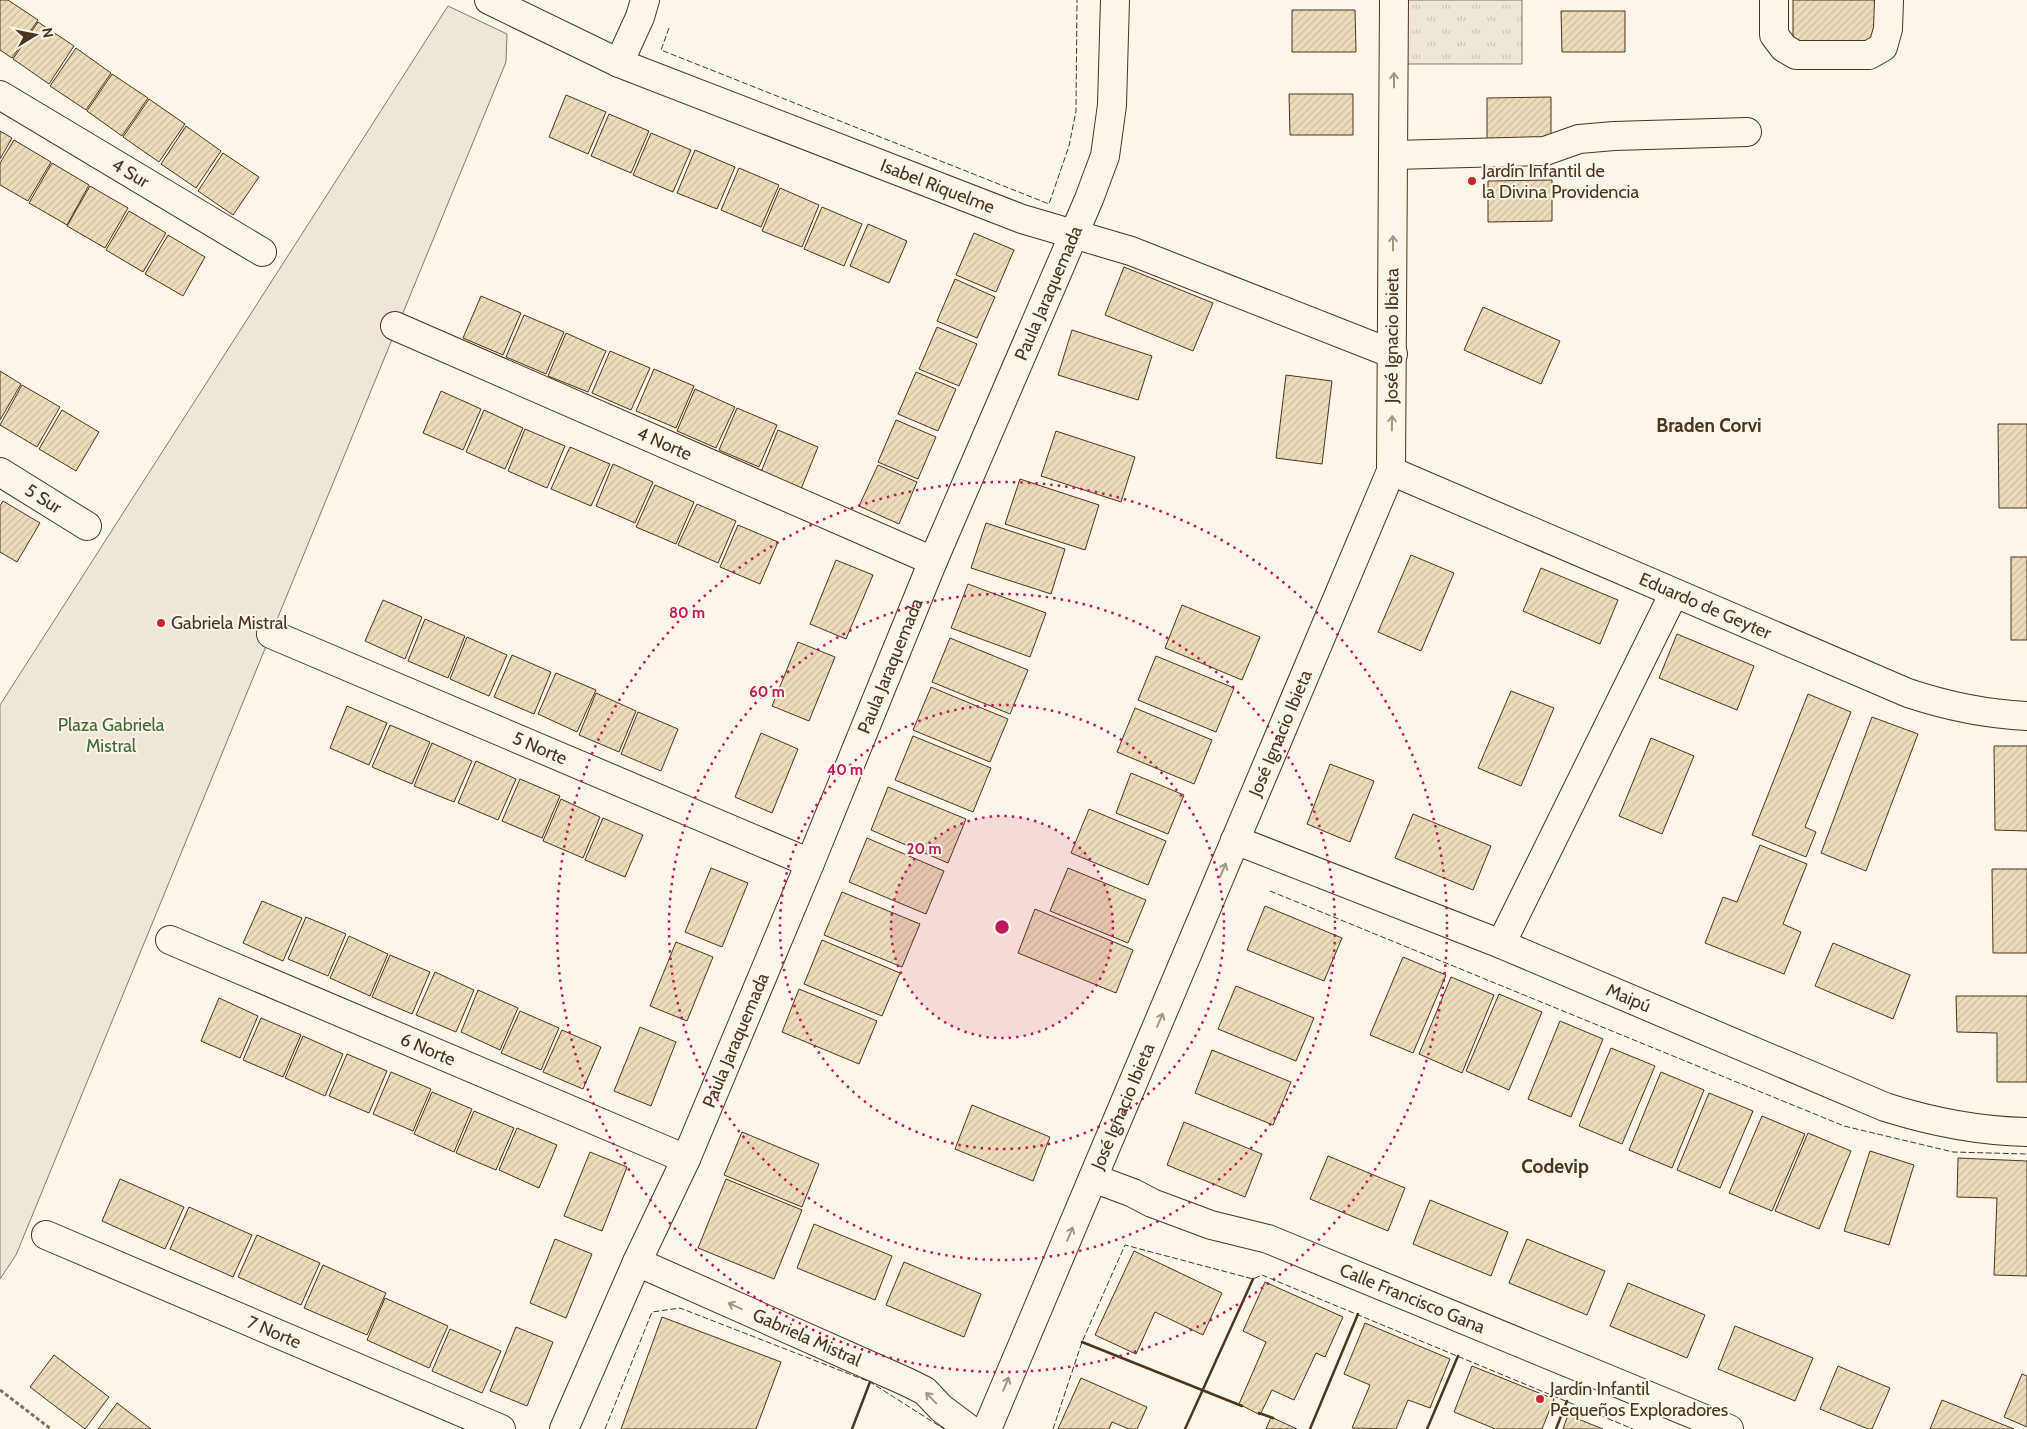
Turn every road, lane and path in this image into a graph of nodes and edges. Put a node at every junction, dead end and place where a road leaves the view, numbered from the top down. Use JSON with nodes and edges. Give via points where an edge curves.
{"nodes":[{"id":1,"x":489,"y":0,"type":"edge"},
{"id":2,"x":644,"y":0,"type":"edge"},
{"id":3,"x":1115,"y":0,"type":"edge"},
{"id":4,"x":1394,"y":0,"type":"edge"},
{"id":5,"x":1774,"y":0,"type":"edge"},
{"id":6,"x":1889,"y":1,"type":"dead end"},
{"id":7,"x":619,"y":63,"type":"junction"},
{"id":8,"x":0,"y":95,"type":"edge"},
{"id":9,"x":1746,"y":132,"type":"dead end"},
{"id":10,"x":1393,"y":155,"type":"junction"},
{"id":11,"x":1074,"y":234,"type":"junction"},
{"id":12,"x":262,"y":252,"type":"dead end"},
{"id":13,"x":395,"y":326,"type":"dead end"},
{"id":14,"x":1393,"y":354,"type":"junction"},
{"id":15,"x":1391,"y":471,"type":"junction"},
{"id":16,"x":0,"y":472,"type":"edge"},
{"id":17,"x":87,"y":526,"type":"dead end"},
{"id":18,"x":933,"y":561,"type":"junction"},
{"id":19,"x":1674,"y":593,"type":"junction"},
{"id":20,"x":271,"y":634,"type":"dead end"},
{"id":21,"x":2027,"y":716,"type":"edge"},
{"id":22,"x":1236,"y":840,"type":"junction"},
{"id":23,"x":810,"y":863,"type":"junction"},
{"id":24,"x":170,"y":940,"type":"dead end"},
{"id":25,"x":1501,"y":944,"type":"junction"},
{"id":26,"x":2027,"y":1132,"type":"edge"},
{"id":27,"x":686,"y":1158,"type":"junction"},
{"id":28,"x":1094,"y":1178,"type":"junction"},
{"id":29,"x":46,"y":1235,"type":"dead end"},
{"id":30,"x":637,"y":1262,"type":"junction"},
{"id":31,"x":0,"y":1390,"type":"edge"},
{"id":32,"x":51,"y":1429,"type":"edge"},
{"id":33,"x":501,"y":1429,"type":"edge"},
{"id":34,"x":564,"y":1429,"type":"edge"},
{"id":35,"x":969,"y":1429,"type":"edge"},
{"id":36,"x":987,"y":1429,"type":"edge"},
{"id":37,"x":1729,"y":1429,"type":"edge"}],
"edges":[{"from":1,"to":7,"type":"street","name":"Isabel Riquelme"},
{"from":2,"to":7,"type":"street","via":[[640,17]]},
{"from":3,"to":11,"type":"street","name":"Paula Jaraquemada","via":[[1112,105],[1105,156]]},
{"from":10,"to":4,"type":"street","name":"José Ignacio Ibieta","one_way":true},
{"from":5,"to":6,"type":"street","via":[[1774,36],[1784,48],[1796,55],[1869,55],[1883,48],[1888,29]]},
{"from":7,"to":11,"type":"street","name":"Isabel Riquelme","via":[[1022,219]]},
{"from":8,"to":12,"type":"street","name":"4 Sur"},
{"from":9,"to":10,"type":"street","via":[[1579,139],[1545,151]]},
{"from":14,"to":10,"type":"street","name":"José Ignacio Ibieta","one_way":true},
{"from":11,"to":14,"type":"street","name":"Isabel Riquelme","via":[[1131,251]]},
{"from":11,"to":18,"type":"street","name":"Paula Jaraquemada"},
{"from":13,"to":18,"type":"street","name":"4 Norte"},
{"from":15,"to":14,"type":"street","name":"José Ignacio Ibieta","one_way":true},
{"from":15,"to":19,"type":"street","name":"Eduardo de Geyter"},
{"from":15,"to":22,"type":"street","name":"José Ignacio Ibieta"},
{"from":16,"to":17,"type":"street","name":"5 Sur"},
{"from":18,"to":23,"type":"street","name":"Paula Jaraquemada"},
{"from":19,"to":21,"type":"street","name":"Eduardo de Geyter","via":[[1908,693],[1969,711]]},
{"from":19,"to":25,"type":"street"},
{"from":20,"to":23,"type":"street","name":"5 Norte"},
{"from":22,"to":25,"type":"street","name":"Maipú"},
{"from":28,"to":22,"type":"street","name":"José Ignacio Ibieta","one_way":true},
{"from":23,"to":27,"type":"street","name":"Paula Jaraquemada"},
{"from":24,"to":27,"type":"street","name":"6 Norte"},
{"from":25,"to":26,"type":"street","name":"Maipú","via":[[1885,1107],[1980,1130]]},
{"from":27,"to":30,"type":"street","name":"Paula Jaraquemada"},
{"from":36,"to":28,"type":"street","name":"José Ignacio Ibieta","one_way":true},
{"from":28,"to":37,"type":"street","name":"Calle Francisco Gana","via":[[1211,1224],[1268,1239]]},
{"from":29,"to":33,"type":"street","name":"7 Norte"},
{"from":30,"to":34,"type":"street","name":"Paula Jaraquemada"},
{"from":35,"to":30,"type":"street","name":"Gabriela Mistral","one_way":true,"via":[[925,1391]]},
{"from":31,"to":32,"type":"path"}]}
